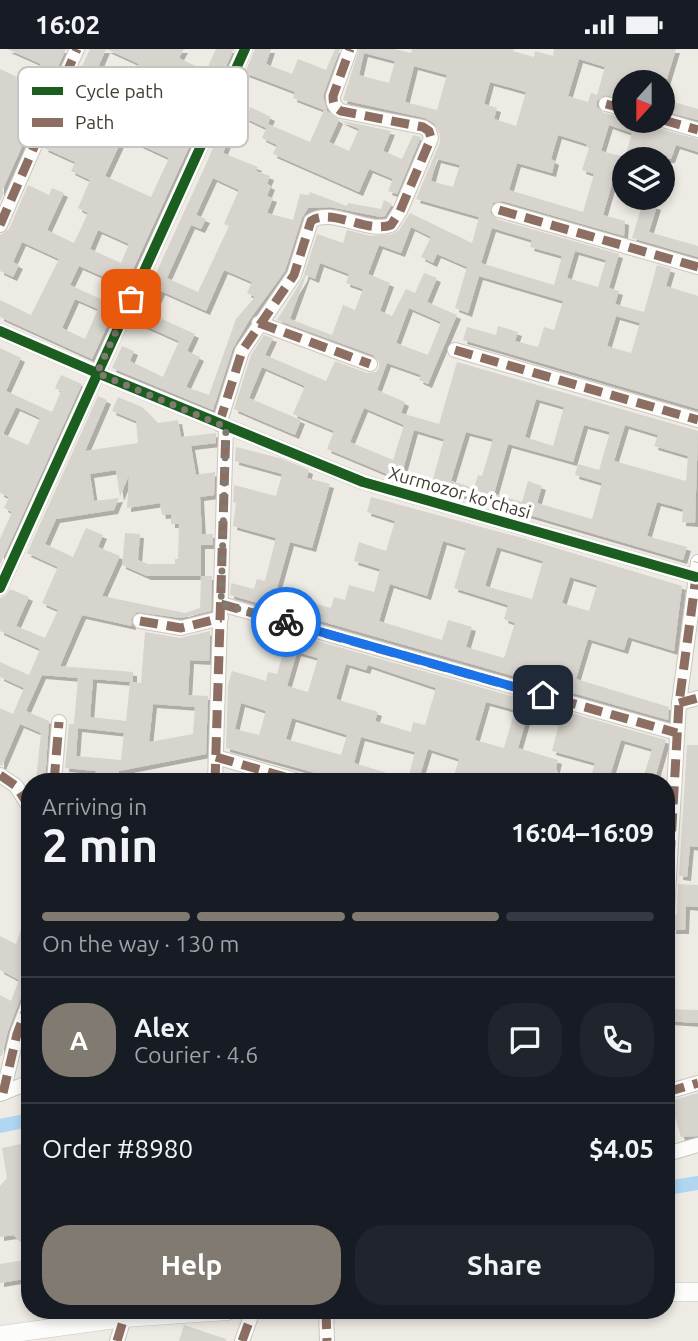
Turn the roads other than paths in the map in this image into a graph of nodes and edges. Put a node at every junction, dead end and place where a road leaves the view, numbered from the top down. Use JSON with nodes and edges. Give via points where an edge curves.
{"nodes":[{"id":1,"x":77,"y":49,"type":"edge"},
{"id":2,"x":245,"y":49,"type":"edge"},
{"id":3,"x":350,"y":49,"type":"edge"},
{"id":4,"x":69,"y":67,"type":"edge"},
{"id":5,"x":237,"y":67,"type":"edge"},
{"id":6,"x":606,"y":104,"type":"dead end"},
{"id":7,"x":612,"y":106,"type":"edge"},
{"id":8,"x":676,"y":124,"type":"edge"},
{"id":9,"x":698,"y":130,"type":"edge"},
{"id":10,"x":34,"y":147,"type":"edge"},
{"id":11,"x":200,"y":147,"type":"edge"},
{"id":12,"x":499,"y":210,"type":"dead end"},
{"id":13,"x":0,"y":225,"type":"edge"},
{"id":14,"x":698,"y":267,"type":"edge"},
{"id":15,"x":259,"y":323,"type":"junction"},
{"id":16,"x":0,"y":331,"type":"edge"},
{"id":17,"x":455,"y":351,"type":"dead end"},
{"id":18,"x":370,"y":363,"type":"dead end"},
{"id":19,"x":97,"y":373,"type":"junction"},
{"id":20,"x":698,"y":420,"type":"edge"},
{"id":21,"x":223,"y":426,"type":"junction"},
{"id":22,"x":697,"y":570,"type":"edge"},
{"id":23,"x":0,"y":588,"type":"edge"},
{"id":24,"x":221,"y":611,"type":"junction"},
{"id":25,"x":140,"y":621,"type":"dead end"},
{"id":26,"x":698,"y":698,"type":"edge"},
{"id":27,"x":678,"y":703,"type":"junction"},
{"id":28,"x":59,"y":722,"type":"dead end"},
{"id":29,"x":677,"y":733,"type":"junction"},
{"id":30,"x":216,"y":757,"type":"junction"},
{"id":31,"x":55,"y":773,"type":"edge"},
{"id":32,"x":215,"y":773,"type":"edge"},
{"id":33,"x":271,"y":773,"type":"edge"},
{"id":34,"x":675,"y":773,"type":"edge"},
{"id":35,"x":0,"y":775,"type":"edge"},
{"id":36,"x":21,"y":794,"type":"edge"},
{"id":37,"x":21,"y":1024,"type":"edge"},
{"id":38,"x":698,"y":1083,"type":"edge"},
{"id":39,"x":21,"y":1086,"type":"edge"},
{"id":40,"x":675,"y":1090,"type":"edge"},
{"id":41,"x":2,"y":1094,"type":"edge"},
{"id":42,"x":698,"y":1145,"type":"edge"},
{"id":43,"x":675,"y":1152,"type":"edge"},
{"id":44,"x":675,"y":1292,"type":"edge"},
{"id":45,"x":698,"y":1292,"type":"edge"},
{"id":46,"x":117,"y":1319,"type":"edge"},
{"id":47,"x":124,"y":1319,"type":"edge"},
{"id":48,"x":250,"y":1319,"type":"edge"},
{"id":49,"x":326,"y":1319,"type":"edge"},
{"id":50,"x":0,"y":1335,"type":"edge"},
{"id":51,"x":117,"y":1341,"type":"edge"},
{"id":52,"x":242,"y":1341,"type":"edge"},
{"id":53,"x":327,"y":1341,"type":"edge"}],
"edges":[{"from":1,"to":4,"type":"street"},
{"from":2,"to":5,"type":"street"},
{"from":3,"to":15,"type":"street","via":[[332,96],[336,108],[423,127],[430,138],[391,225],[376,227],[324,217],[311,221],[294,275]]},
{"from":6,"to":7,"type":"street"},
{"from":8,"to":9,"type":"street"},
{"from":10,"to":13,"type":"street"},
{"from":11,"to":19,"type":"street"},
{"from":12,"to":14,"type":"street"},
{"from":15,"to":18,"type":"street"},
{"from":15,"to":21,"type":"street","via":[[242,351]]},
{"from":16,"to":19,"type":"street","name":"Xurmozor koʻchasi"},
{"from":17,"to":20,"type":"street"},
{"from":19,"to":21,"type":"street","name":"Xurmozor koʻchasi"},
{"from":19,"to":23,"type":"street"},
{"from":21,"to":22,"type":"street","name":"Xurmozor koʻchasi","via":[[363,482]]},
{"from":21,"to":24,"type":"street"},
{"from":22,"to":27,"type":"street"},
{"from":24,"to":25,"type":"street","via":[[181,628]]},
{"from":24,"to":29,"type":"street"},
{"from":24,"to":30,"type":"street"},
{"from":26,"to":27,"type":"street"},
{"from":27,"to":29,"type":"street"},
{"from":28,"to":31,"type":"street"},
{"from":29,"to":34,"type":"street"},
{"from":30,"to":32,"type":"street"},
{"from":30,"to":33,"type":"street"},
{"from":35,"to":36,"type":"street"},
{"from":37,"to":41,"type":"street"},
{"from":38,"to":40,"type":"street"},
{"from":39,"to":41,"type":"street"},
{"from":42,"to":43,"type":"street"},
{"from":44,"to":45,"type":"street"},
{"from":46,"to":50,"type":"street"},
{"from":47,"to":51,"type":"street"},
{"from":48,"to":52,"type":"street"},
{"from":49,"to":53,"type":"street"}]}
